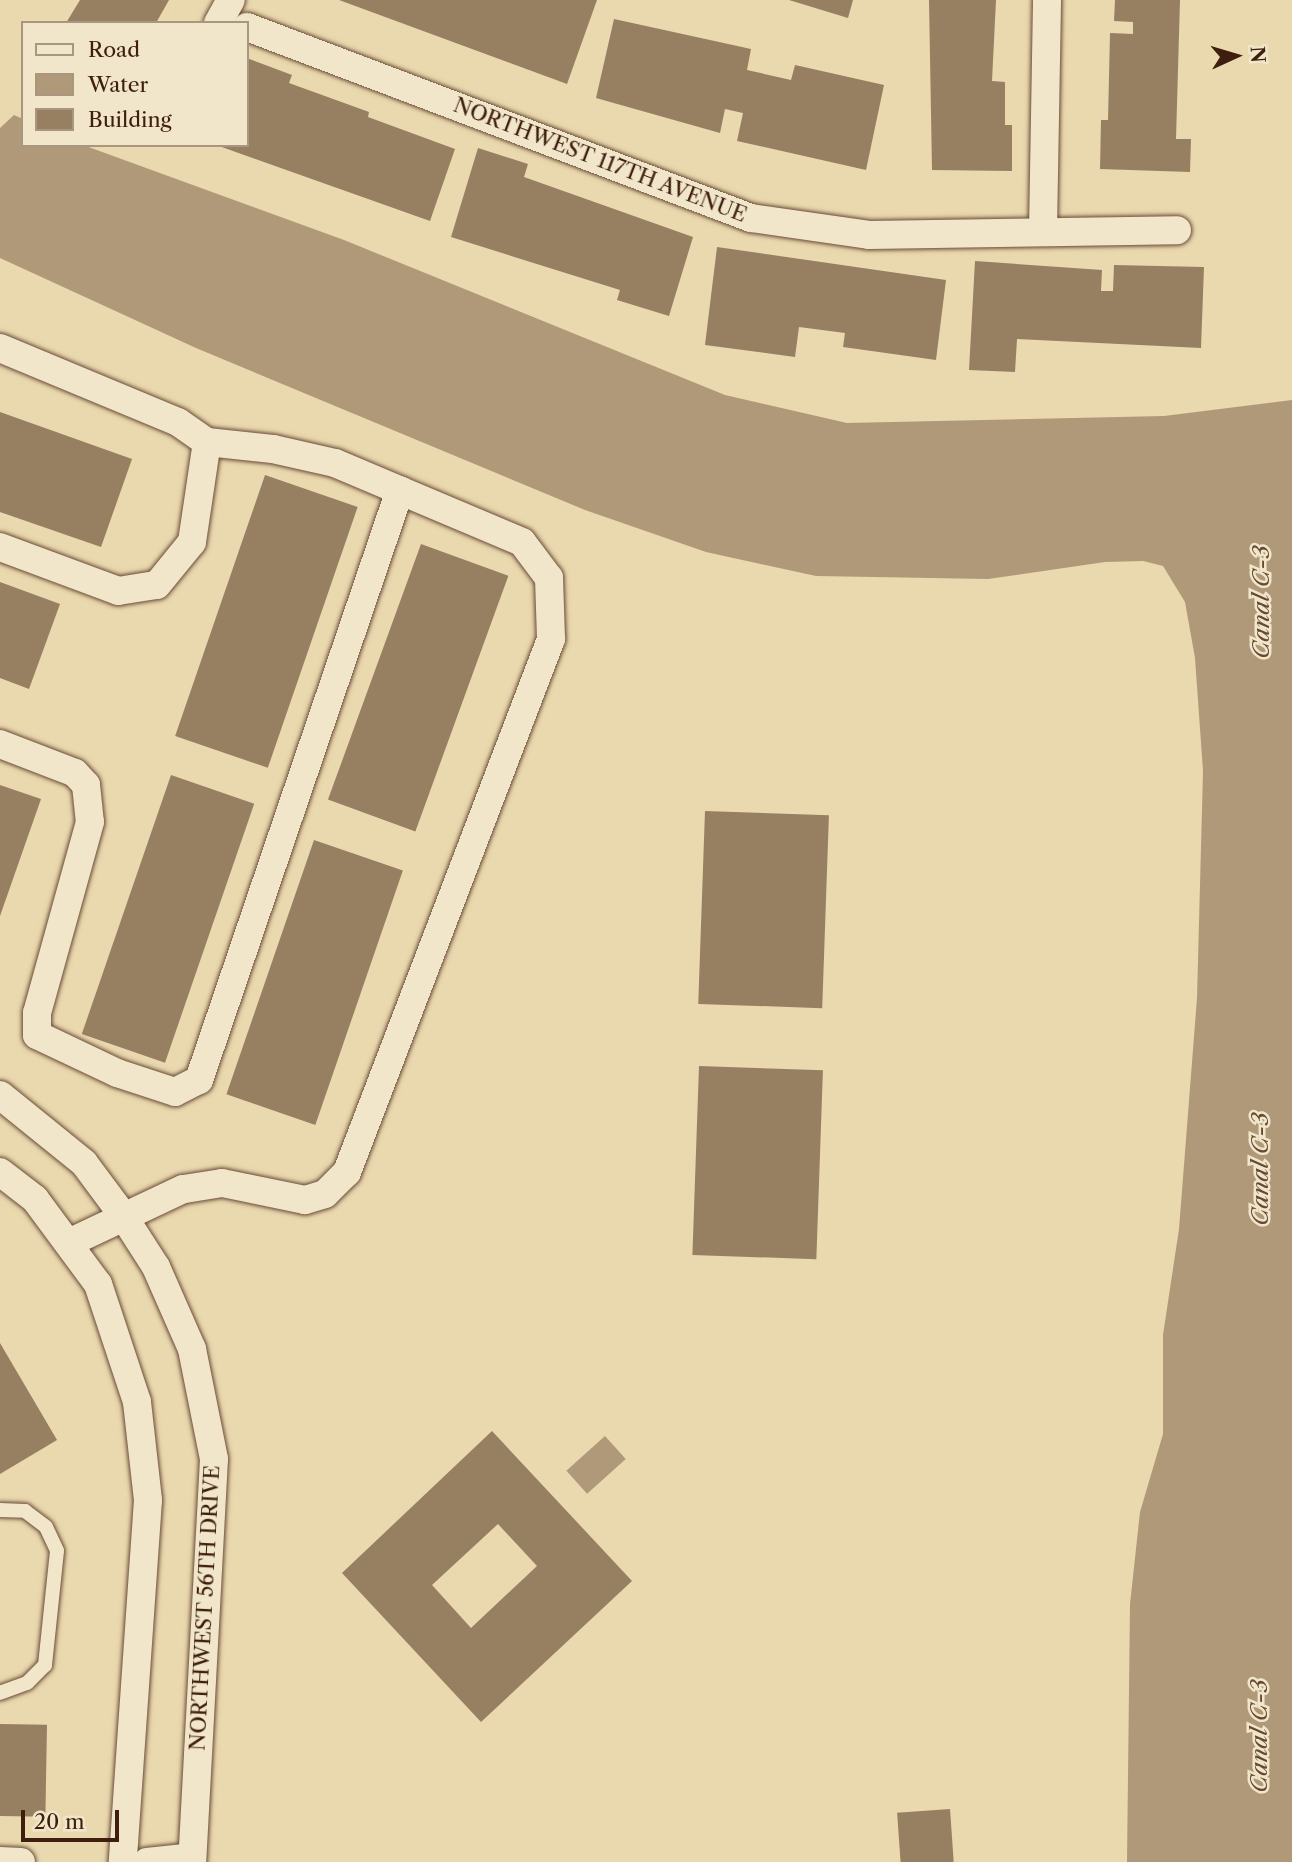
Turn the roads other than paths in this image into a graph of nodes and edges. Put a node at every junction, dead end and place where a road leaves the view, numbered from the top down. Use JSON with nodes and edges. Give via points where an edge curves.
{"nodes":[{"id":1,"x":1047,"y":0,"type":"edge"},
{"id":2,"x":248,"y":25,"type":"edge"},
{"id":3,"x":1177,"y":230,"type":"dead end"},
{"id":4,"x":1043,"y":231,"type":"junction"},
{"id":5,"x":0,"y":348,"type":"edge"},
{"id":6,"x":207,"y":442,"type":"junction"},
{"id":7,"x":400,"y":490,"type":"junction"},
{"id":8,"x":0,"y":547,"type":"edge"},
{"id":9,"x":0,"y":744,"type":"edge"},
{"id":10,"x":0,"y":1095,"type":"edge"},
{"id":11,"x":0,"y":1172,"type":"edge"},
{"id":12,"x":122,"y":1214,"type":"junction"},
{"id":13,"x":71,"y":1242,"type":"junction"},
{"id":14,"x":0,"y":1510,"type":"edge"},
{"id":15,"x":0,"y":1693,"type":"edge"},
{"id":16,"x":192,"y":1859,"type":"edge"},
{"id":17,"x":0,"y":1861,"type":"edge"},
{"id":18,"x":21,"y":1862,"type":"edge"},
{"id":19,"x":123,"y":1862,"type":"edge"},
{"id":20,"x":147,"y":1862,"type":"edge"}],
"edges":[{"from":1,"to":4,"type":"street"},
{"from":2,"to":4,"type":"street","name":"NORTHWEST 117TH AVENUE","via":[[751,218],[869,235]]},
{"from":3,"to":4,"type":"street","name":"NORTHWEST 117TH AVENUE"},
{"from":5,"to":6,"type":"street","via":[[178,422]]},
{"from":6,"to":7,"type":"street","via":[[273,449],[335,463]]},
{"from":6,"to":8,"type":"street","via":[[192,542],[157,585],[118,591]]},
{"from":7,"to":9,"type":"street","via":[[199,1080],[175,1092],[117,1073],[37,1035],[37,1013],[90,822],[86,785],[75,773]]},
{"from":7,"to":12,"type":"street","via":[[522,542],[549,579],[551,639],[347,1172],[326,1194],[305,1200],[222,1183],[183,1189]]},
{"from":10,"to":12,"type":"street","name":"NORTHWEST 56TH DRIVE","via":[[84,1163]]},
{"from":11,"to":13,"type":"street","via":[[35,1199]]},
{"from":12,"to":13,"type":"street"},
{"from":12,"to":16,"type":"street","name":"NORTHWEST 56TH DRIVE","via":[[156,1267],[192,1349],[214,1459]]},
{"from":13,"to":19,"type":"street","via":[[98,1284],[120,1342],[144,1450],[147,1524]]},
{"from":14,"to":15,"type":"lane","via":[[25,1511],[46,1527],[57,1551],[45,1665],[27,1683]]},
{"from":16,"to":20,"type":"street","name":"NORTHWEST 56TH DRIVE"},
{"from":17,"to":18,"type":"street"}]}
